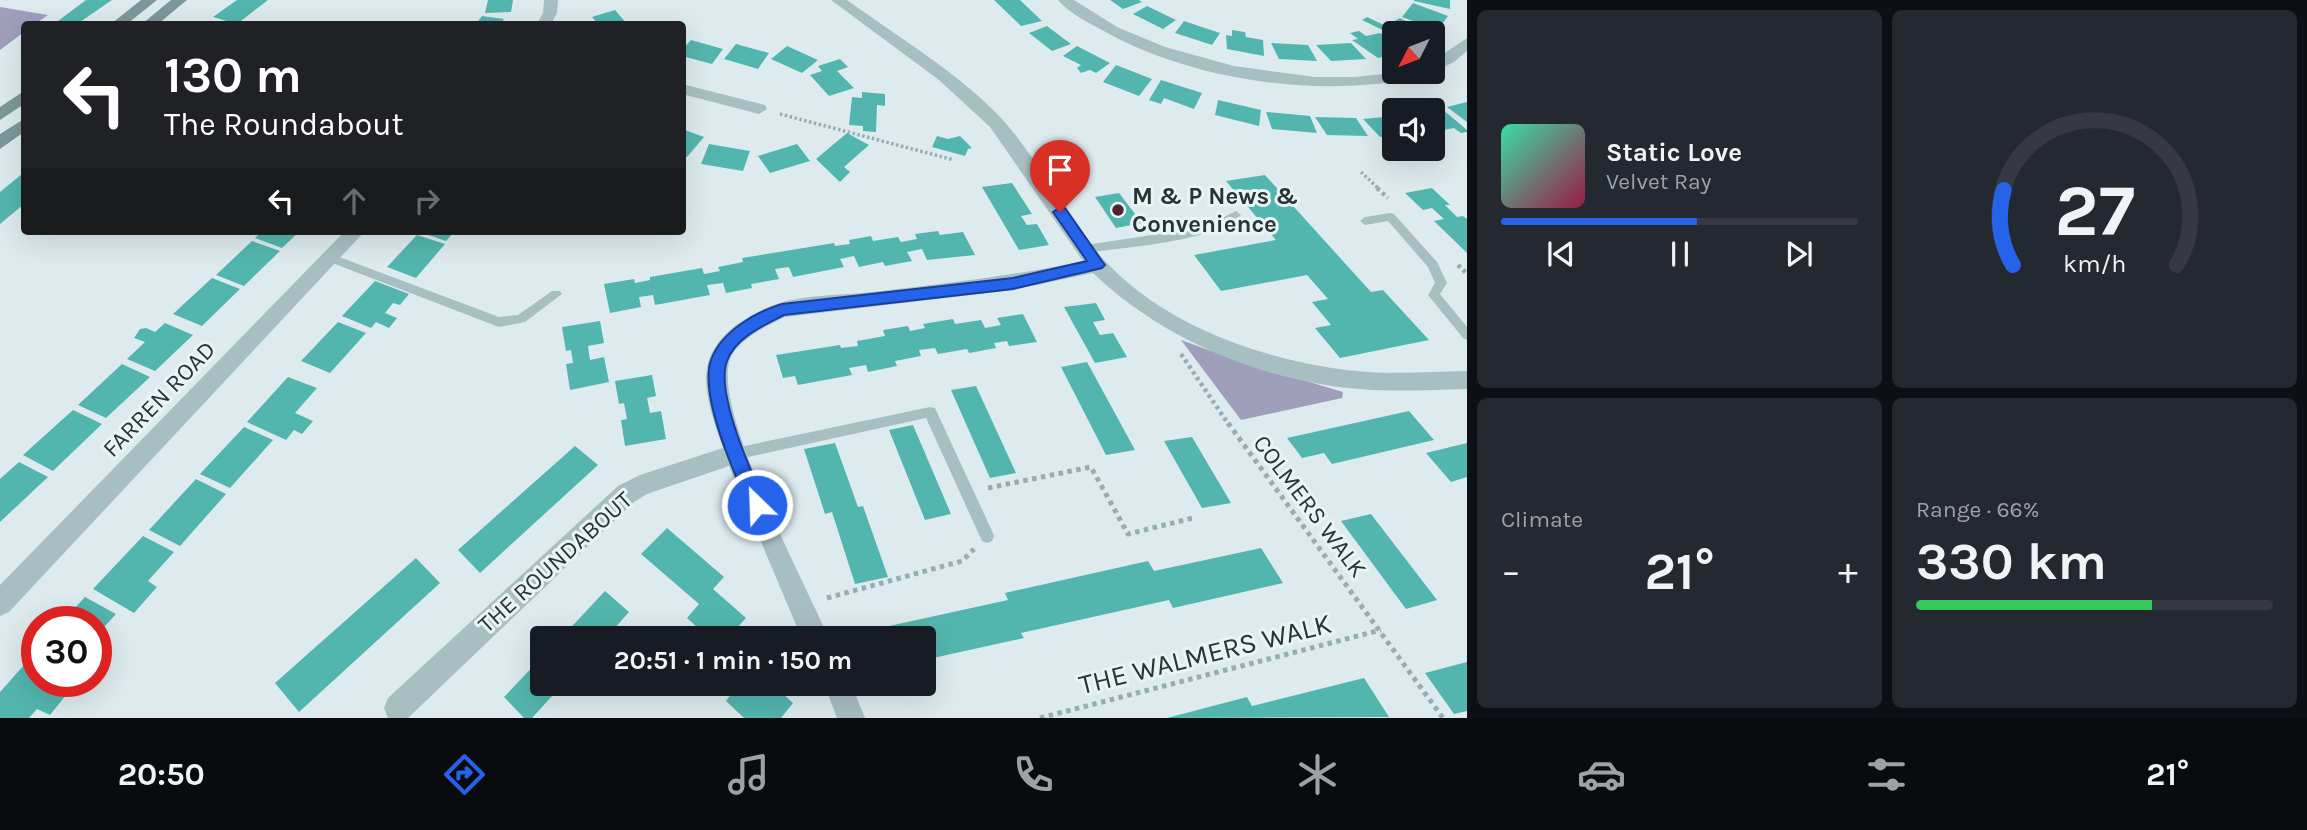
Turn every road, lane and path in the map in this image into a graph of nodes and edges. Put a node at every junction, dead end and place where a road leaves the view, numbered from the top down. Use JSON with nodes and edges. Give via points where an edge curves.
{"nodes":[{"id":1,"x":150,"y":0,"type":"edge"},
{"id":2,"x":180,"y":0,"type":"edge"},
{"id":3,"x":551,"y":0,"type":"edge"},
{"id":4,"x":838,"y":0,"type":"edge"},
{"id":5,"x":1065,"y":0,"type":"edge"},
{"id":6,"x":122,"y":21,"type":"edge"},
{"id":7,"x":153,"y":21,"type":"edge"},
{"id":8,"x":546,"y":21,"type":"edge"},
{"id":9,"x":1467,"y":43,"type":"edge"},
{"id":10,"x":1446,"y":60,"type":"edge"},
{"id":11,"x":1382,"y":79,"type":"edge"},
{"id":12,"x":686,"y":90,"type":"edge"},
{"id":13,"x":21,"y":98,"type":"edge"},
{"id":14,"x":759,"y":109,"type":"joint"},
{"id":15,"x":0,"y":115,"type":"edge"},
{"id":16,"x":21,"y":126,"type":"edge"},
{"id":17,"x":0,"y":143,"type":"edge"},
{"id":18,"x":954,"y":160,"type":"dead end"},
{"id":19,"x":1236,"y":215,"type":"dead end"},
{"id":20,"x":1364,"y":221,"type":"dead end"},
{"id":21,"x":352,"y":235,"type":"edge"},
{"id":22,"x":1091,"y":257,"type":"junction"},
{"id":23,"x":331,"y":258,"type":"junction"},
{"id":24,"x":556,"y":294,"type":"dead end"},
{"id":25,"x":1156,"y":311,"type":"junction"},
{"id":26,"x":1467,"y":335,"type":"edge"},
{"id":27,"x":1467,"y":380,"type":"edge"},
{"id":28,"x":735,"y":454,"type":"junction"},
{"id":29,"x":966,"y":492,"type":"junction"},
{"id":30,"x":1194,"y":518,"type":"dead end"},
{"id":31,"x":987,"y":536,"type":"dead end"},
{"id":32,"x":962,"y":561,"type":"dead end"},
{"id":33,"x":858,"y":589,"type":"dead end"},
{"id":34,"x":0,"y":603,"type":"edge"},
{"id":35,"x":810,"y":626,"type":"edge"},
{"id":36,"x":1381,"y":630,"type":"junction"},
{"id":37,"x":842,"y":696,"type":"edge"},
{"id":38,"x":398,"y":708,"type":"dead end"},
{"id":39,"x":852,"y":718,"type":"edge"},
{"id":40,"x":1040,"y":718,"type":"edge"},
{"id":41,"x":1443,"y":718,"type":"edge"}],
"edges":[{"from":1,"to":6,"type":"street"},
{"from":2,"to":7,"type":"street"},
{"from":3,"to":8,"type":"street"},
{"from":4,"to":22,"type":"street","via":[[978,105],[1002,131]]},
{"from":5,"to":11,"type":"street","via":[[1131,40],[1235,71],[1334,82]]},
{"from":9,"to":10,"type":"street"},
{"from":12,"to":14,"type":"street"},
{"from":13,"to":15,"type":"street"},
{"from":14,"to":18,"type":"path"},
{"from":16,"to":17,"type":"street"},
{"from":19,"to":22,"type":"lane","via":[[1225,223]]},
{"from":20,"to":26,"type":"lane","via":[[1390,216],[1433,265],[1441,283],[1434,295]]},
{"from":21,"to":23,"type":"street","name":"FARREN ROAD"},
{"from":22,"to":25,"type":"street","via":[[1119,286]]},
{"from":22,"to":28,"type":"street","via":[[1013,283],[782,310],[755,323],[732,340],[719,360],[716,384]]},
{"from":23,"to":24,"type":"lane","via":[[499,322],[521,319]]},
{"from":23,"to":34,"type":"street","name":"FARREN ROAD"},
{"from":25,"to":27,"type":"street","via":[[1233,350],[1298,369],[1345,379]]},
{"from":25,"to":36,"type":"path","name":"COLMERS WALK","via":[[1229,427]]},
{"from":28,"to":29,"type":"lane","via":[[930,412]]},
{"from":28,"to":35,"type":"street"},
{"from":28,"to":38,"type":"street","name":"THE ROUNDABOUT","via":[[626,494]]},
{"from":29,"to":30,"type":"path","via":[[1091,467],[1128,534]]},
{"from":29,"to":31,"type":"lane"},
{"from":32,"to":33,"type":"path"},
{"from":36,"to":40,"type":"path","name":"THE WALMERS WALK"},
{"from":36,"to":41,"type":"path","name":"COLMERS WALK"},
{"from":37,"to":39,"type":"street"}]}
